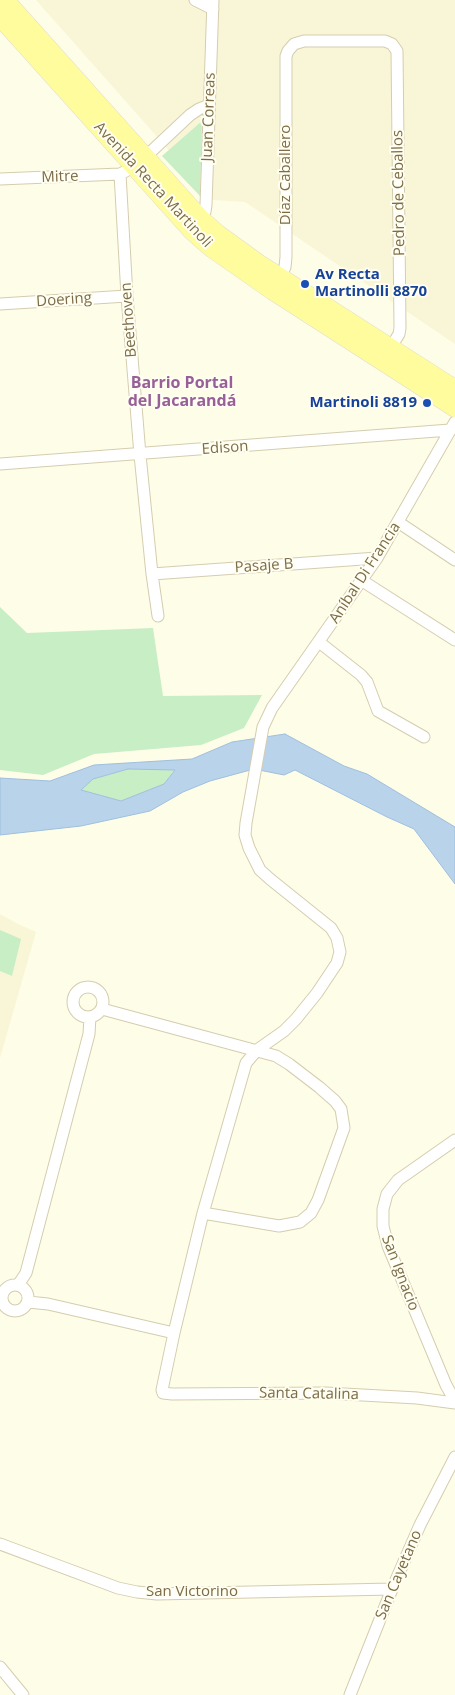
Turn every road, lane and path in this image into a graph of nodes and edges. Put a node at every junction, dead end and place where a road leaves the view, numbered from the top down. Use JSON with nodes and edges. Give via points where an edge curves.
{"nodes":[{"id":1,"x":5,"y":0,"type":"edge"},
{"id":2,"x":195,"y":0,"type":"edge"},
{"id":3,"x":213,"y":4,"type":"edge"},
{"id":4,"x":0,"y":17,"type":"edge"},
{"id":5,"x":286,"y":56,"type":"joint"},
{"id":6,"x":209,"y":105,"type":"junction"},
{"id":7,"x":134,"y":166,"type":"junction"},
{"id":8,"x":0,"y":179,"type":"edge"},
{"id":9,"x":196,"y":225,"type":"junction"},
{"id":10,"x":277,"y":284,"type":"junction"},
{"id":11,"x":127,"y":296,"type":"junction"},
{"id":12,"x":0,"y":304,"type":"edge"},
{"id":13,"x":387,"y":354,"type":"junction"},
{"id":14,"x":455,"y":389,"type":"edge"},
{"id":15,"x":455,"y":408,"type":"edge"},
{"id":16,"x":452,"y":426,"type":"edge"},
{"id":17,"x":140,"y":455,"type":"junction"},
{"id":18,"x":0,"y":464,"type":"edge"},
{"id":19,"x":398,"y":522,"type":"junction"},
{"id":20,"x":377,"y":558,"type":"junction"},
{"id":21,"x":455,"y":560,"type":"edge"},
{"id":22,"x":152,"y":574,"type":"junction"},
{"id":23,"x":362,"y":580,"type":"junction"},
{"id":24,"x":158,"y":616,"type":"dead end"},
{"id":25,"x":455,"y":640,"type":"edge"},
{"id":26,"x":319,"y":642,"type":"junction"},
{"id":27,"x":424,"y":737,"type":"dead end"},
{"id":28,"x":102,"y":1008,"type":"junction"},
{"id":29,"x":90,"y":1017,"type":"junction"},
{"id":30,"x":257,"y":1050,"type":"junction"},
{"id":31,"x":455,"y":1140,"type":"edge"},
{"id":32,"x":203,"y":1213,"type":"junction"},
{"id":33,"x":18,"y":1285,"type":"junction"},
{"id":34,"x":28,"y":1302,"type":"junction"},
{"id":35,"x":2,"y":1305,"type":"edge"},
{"id":36,"x":174,"y":1333,"type":"junction"},
{"id":37,"x":455,"y":1402,"type":"edge"},
{"id":38,"x":455,"y":1457,"type":"edge"},
{"id":39,"x":0,"y":1544,"type":"edge"},
{"id":40,"x":392,"y":1590,"type":"junction"},
{"id":41,"x":0,"y":1667,"type":"edge"},
{"id":42,"x":24,"y":1695,"type":"edge"},
{"id":43,"x":350,"y":1695,"type":"edge"}],
"edges":[{"from":1,"to":7,"type":"main road","name":"Avenida Recta Martinoli"},
{"from":2,"to":3,"type":"street"},
{"from":3,"to":6,"type":"street","name":"Juan Correas"},
{"from":4,"to":7,"type":"main road","name":"Avenida Recta Martinoli"},
{"from":5,"to":10,"type":"street","name":"Díaz Caballero","via":[[286,257]]},
{"from":5,"to":13,"type":"street","name":"Pedro de Ceballos","via":[[294,44],[304,41],[385,41],[392,44],[397,52],[400,328]]},
{"from":6,"to":7,"type":"street","via":[[190,115]]},
{"from":6,"to":9,"type":"street","name":"Juan Correas","via":[[206,205]]},
{"from":7,"to":8,"type":"street","name":"Mitre"},
{"from":7,"to":9,"type":"main road","name":"Avenida Recta Martinoli"},
{"from":7,"to":11,"type":"street","name":"Beethoven"},
{"from":9,"to":10,"type":"main road","name":"Avenida Recta Martinoli","via":[[216,252]]},
{"from":10,"to":13,"type":"main road","name":"Avenida Recta Martinoli"},
{"from":11,"to":12,"type":"street","name":"Doering"},
{"from":11,"to":17,"type":"street","name":"Beethoven"},
{"from":13,"to":14,"type":"main road","name":"Avenida Recta Martinoli"},
{"from":13,"to":15,"type":"main road","name":"Avenida Recta Martinoli"},
{"from":16,"to":17,"type":"street","name":"Edison"},
{"from":16,"to":19,"type":"street","name":"Aníbal Di Francia"},
{"from":17,"to":18,"type":"street","name":"Edison"},
{"from":17,"to":22,"type":"street","name":"Beethoven"},
{"from":19,"to":20,"type":"street","name":"Aníbal Di Francia"},
{"from":19,"to":21,"type":"street"},
{"from":20,"to":22,"type":"street","name":"Pasaje B"},
{"from":20,"to":23,"type":"street","name":"Aníbal Di Francia"},
{"from":22,"to":24,"type":"street","name":"Beethoven"},
{"from":23,"to":25,"type":"street"},
{"from":23,"to":26,"type":"street","name":"Aníbal Di Francia"},
{"from":26,"to":27,"type":"street","via":[[367,682],[378,711]]},
{"from":26,"to":30,"type":"street","name":"Aníbal Di Francia","via":[[265,723],[245,835],[260,870],[331,928],[340,952],[337,963],[296,1019]]},
{"from":28,"to":29,"type":"street"},
{"from":28,"to":29,"type":"street","via":[[103,999],[98,990],[89,986],[80,989],[74,997],[74,1007],[80,1015]]},
{"from":28,"to":30,"type":"street"},
{"from":29,"to":33,"type":"street","via":[[89,1034],[26,1273]]},
{"from":30,"to":32,"type":"street","via":[[246,1063]]},
{"from":30,"to":32,"type":"street","via":[[289,1064],[335,1101],[344,1128],[318,1200],[311,1213],[300,1222],[279,1226]]},
{"from":31,"to":37,"type":"street","name":"San Ignacio","via":[[398,1180],[387,1194],[383,1208],[388,1246]]},
{"from":32,"to":36,"type":"street"},
{"from":33,"to":34,"type":"street","via":[[26,1290]]},
{"from":33,"to":35,"type":"street","via":[[6,1288]]},
{"from":34,"to":35,"type":"street","via":[[18,1311]]},
{"from":34,"to":36,"type":"street"},
{"from":36,"to":37,"type":"street","name":"Santa Catalina","via":[[163,1393],[326,1393]]},
{"from":38,"to":40,"type":"street","name":"San Cayetano","via":[[420,1525]]},
{"from":39,"to":40,"type":"street","name":"San Victorino","via":[[136,1592]]},
{"from":40,"to":43,"type":"street","name":"San Cayetano"},
{"from":41,"to":42,"type":"street"}]}
